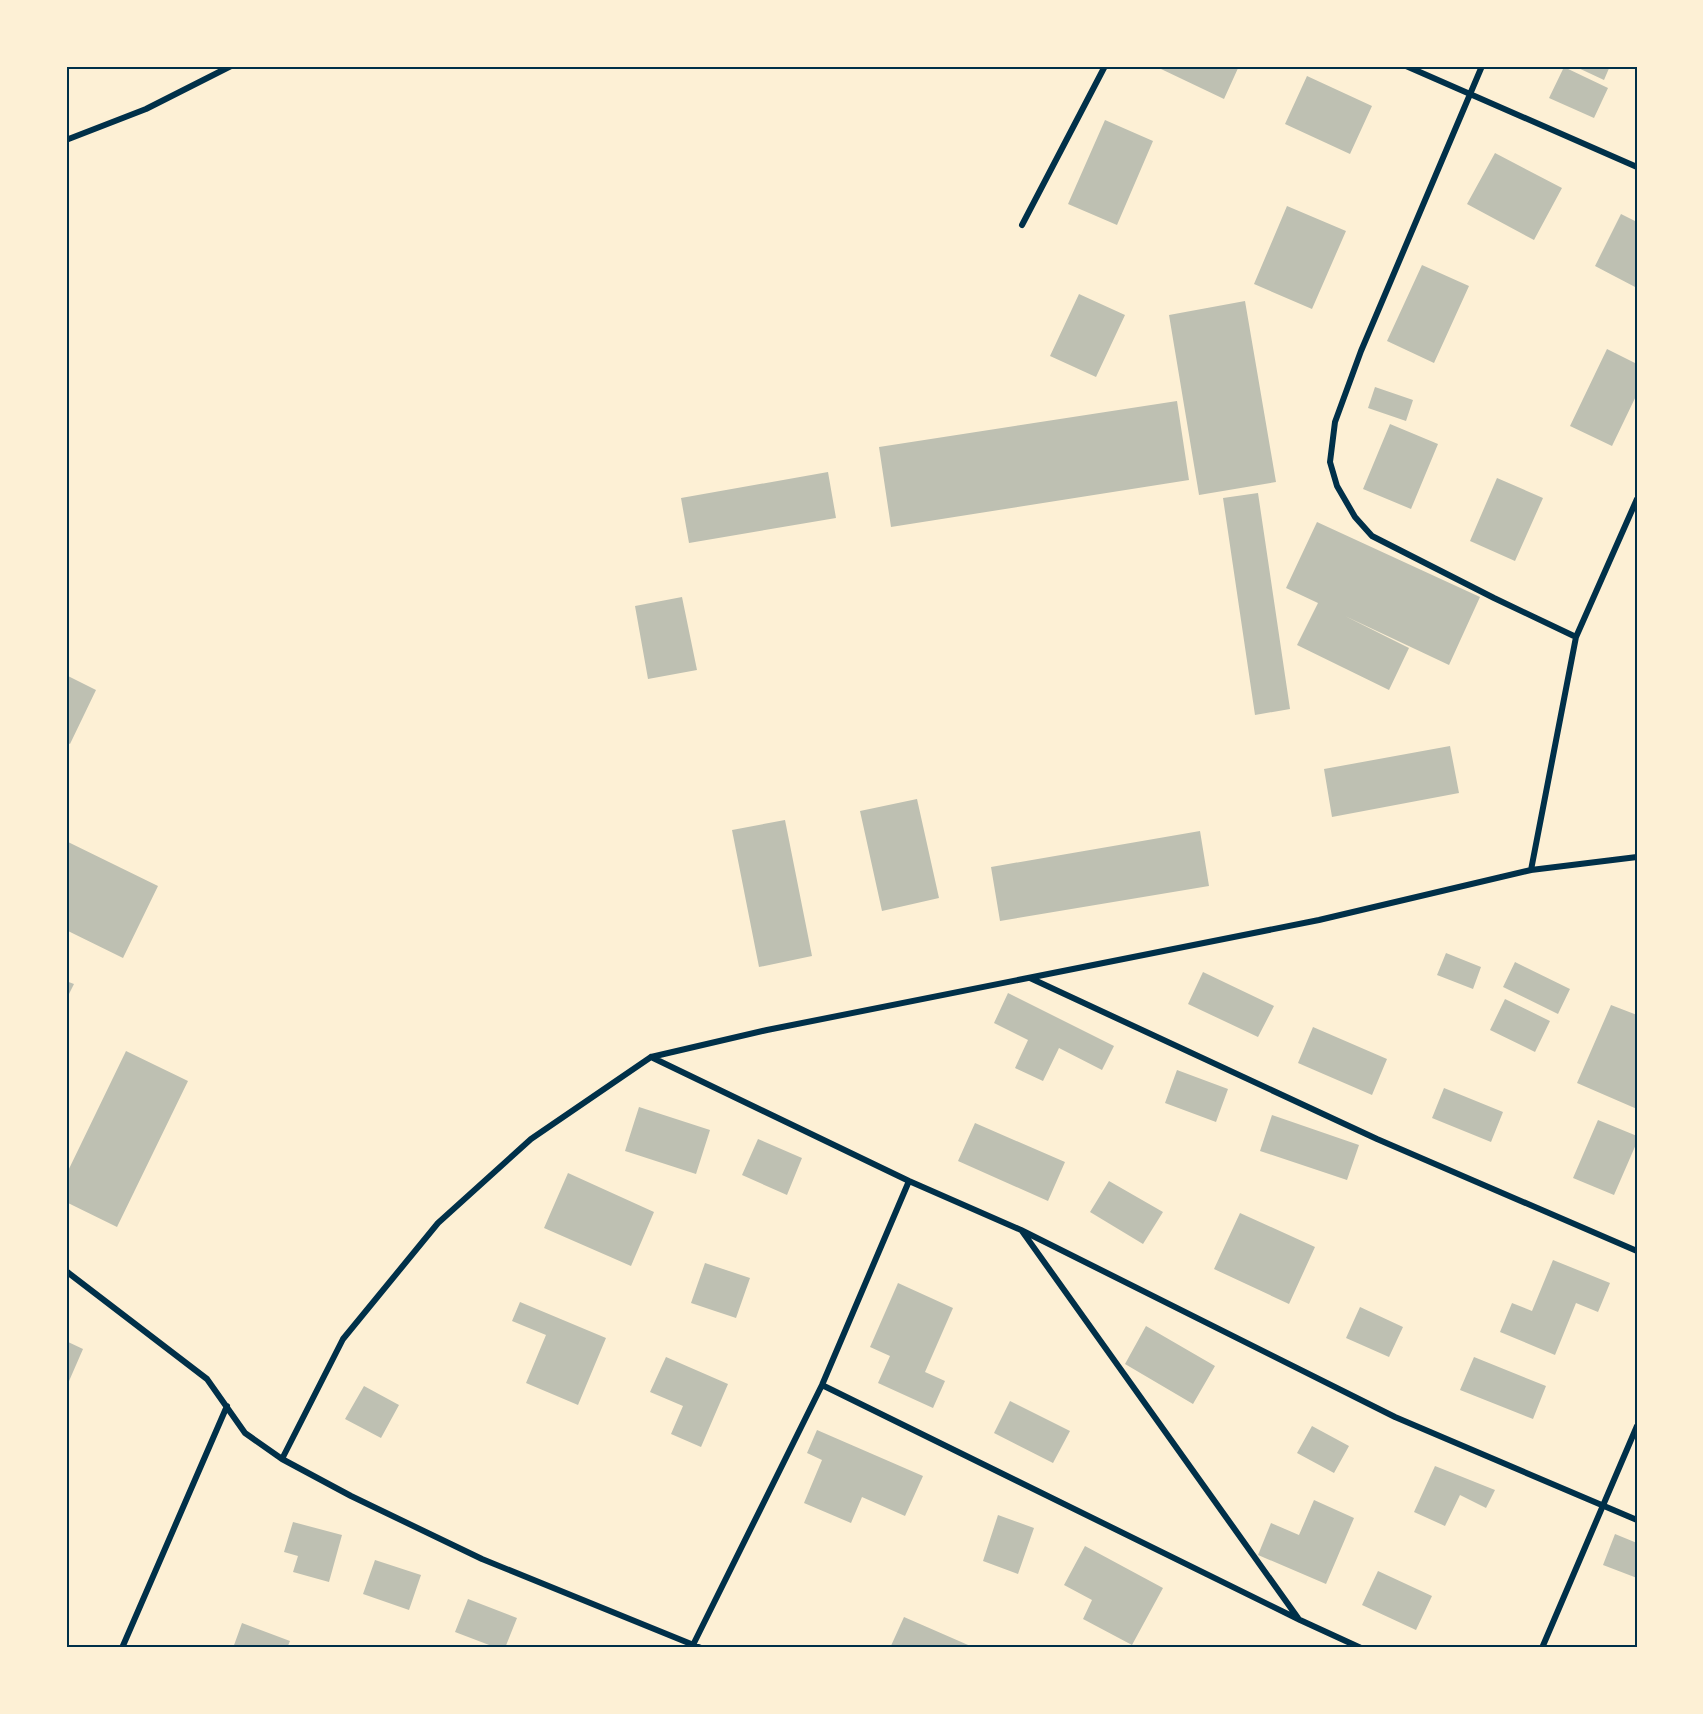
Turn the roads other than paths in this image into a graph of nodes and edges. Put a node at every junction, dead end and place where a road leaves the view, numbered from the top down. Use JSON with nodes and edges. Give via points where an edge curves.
{"nodes":[{"id":1,"x":231,"y":66,"type":"edge"},
{"id":2,"x":1105,"y":66,"type":"edge"},
{"id":3,"x":1406,"y":66,"type":"edge"},
{"id":4,"x":1482,"y":66,"type":"edge"},
{"id":5,"x":1469,"y":94,"type":"junction"},
{"id":6,"x":66,"y":140,"type":"edge"},
{"id":7,"x":1637,"y":167,"type":"edge"},
{"id":8,"x":1022,"y":225,"type":"dead end"},
{"id":9,"x":1637,"y":499,"type":"edge"},
{"id":10,"x":1576,"y":637,"type":"junction"},
{"id":11,"x":1637,"y":857,"type":"edge"},
{"id":12,"x":1531,"y":870,"type":"junction"},
{"id":13,"x":1030,"y":978,"type":"junction"},
{"id":14,"x":651,"y":1057,"type":"junction"},
{"id":15,"x":909,"y":1181,"type":"junction"},
{"id":16,"x":1021,"y":1230,"type":"junction"},
{"id":17,"x":1637,"y":1251,"type":"edge"},
{"id":18,"x":66,"y":1271,"type":"edge"},
{"id":19,"x":822,"y":1385,"type":"junction"},
{"id":20,"x":227,"y":1406,"type":"junction"},
{"id":21,"x":1637,"y":1426,"type":"edge"},
{"id":22,"x":282,"y":1460,"type":"junction"},
{"id":23,"x":1602,"y":1506,"type":"junction"},
{"id":24,"x":1637,"y":1520,"type":"edge"},
{"id":25,"x":1300,"y":1620,"type":"junction"},
{"id":26,"x":692,"y":1646,"type":"edge"},
{"id":27,"x":122,"y":1648,"type":"edge"},
{"id":28,"x":701,"y":1648,"type":"edge"},
{"id":29,"x":1361,"y":1648,"type":"edge"},
{"id":30,"x":1542,"y":1648,"type":"edge"}],
"edges":[{"from":1,"to":6,"type":"street","via":[[146,109]]},
{"from":2,"to":8,"type":"street"},
{"from":3,"to":5,"type":"street"},
{"from":4,"to":5,"type":"street"},
{"from":5,"to":7,"type":"street"},
{"from":5,"to":10,"type":"street","via":[[1361,351],[1335,422],[1330,462],[1337,486],[1355,517],[1372,536]]},
{"from":9,"to":10,"type":"street"},
{"from":10,"to":12,"type":"street"},
{"from":11,"to":12,"type":"street"},
{"from":12,"to":13,"type":"street","via":[[1319,920]]},
{"from":13,"to":14,"type":"street"},
{"from":13,"to":17,"type":"street","via":[[1377,1139]]},
{"from":14,"to":15,"type":"street"},
{"from":14,"to":22,"type":"street","via":[[531,1139],[438,1223],[342,1339]]},
{"from":15,"to":16,"type":"street"},
{"from":15,"to":19,"type":"street"},
{"from":16,"to":23,"type":"street","via":[[1395,1417]]},
{"from":16,"to":25,"type":"street"},
{"from":18,"to":20,"type":"street","via":[[207,1378]]},
{"from":19,"to":25,"type":"street"},
{"from":19,"to":26,"type":"street"},
{"from":20,"to":22,"type":"street","via":[[245,1433]]},
{"from":20,"to":27,"type":"street"},
{"from":21,"to":23,"type":"street"},
{"from":22,"to":26,"type":"street","via":[[482,1559]]},
{"from":23,"to":24,"type":"street"},
{"from":23,"to":30,"type":"street"},
{"from":25,"to":29,"type":"street"},
{"from":26,"to":28,"type":"street"}]}
